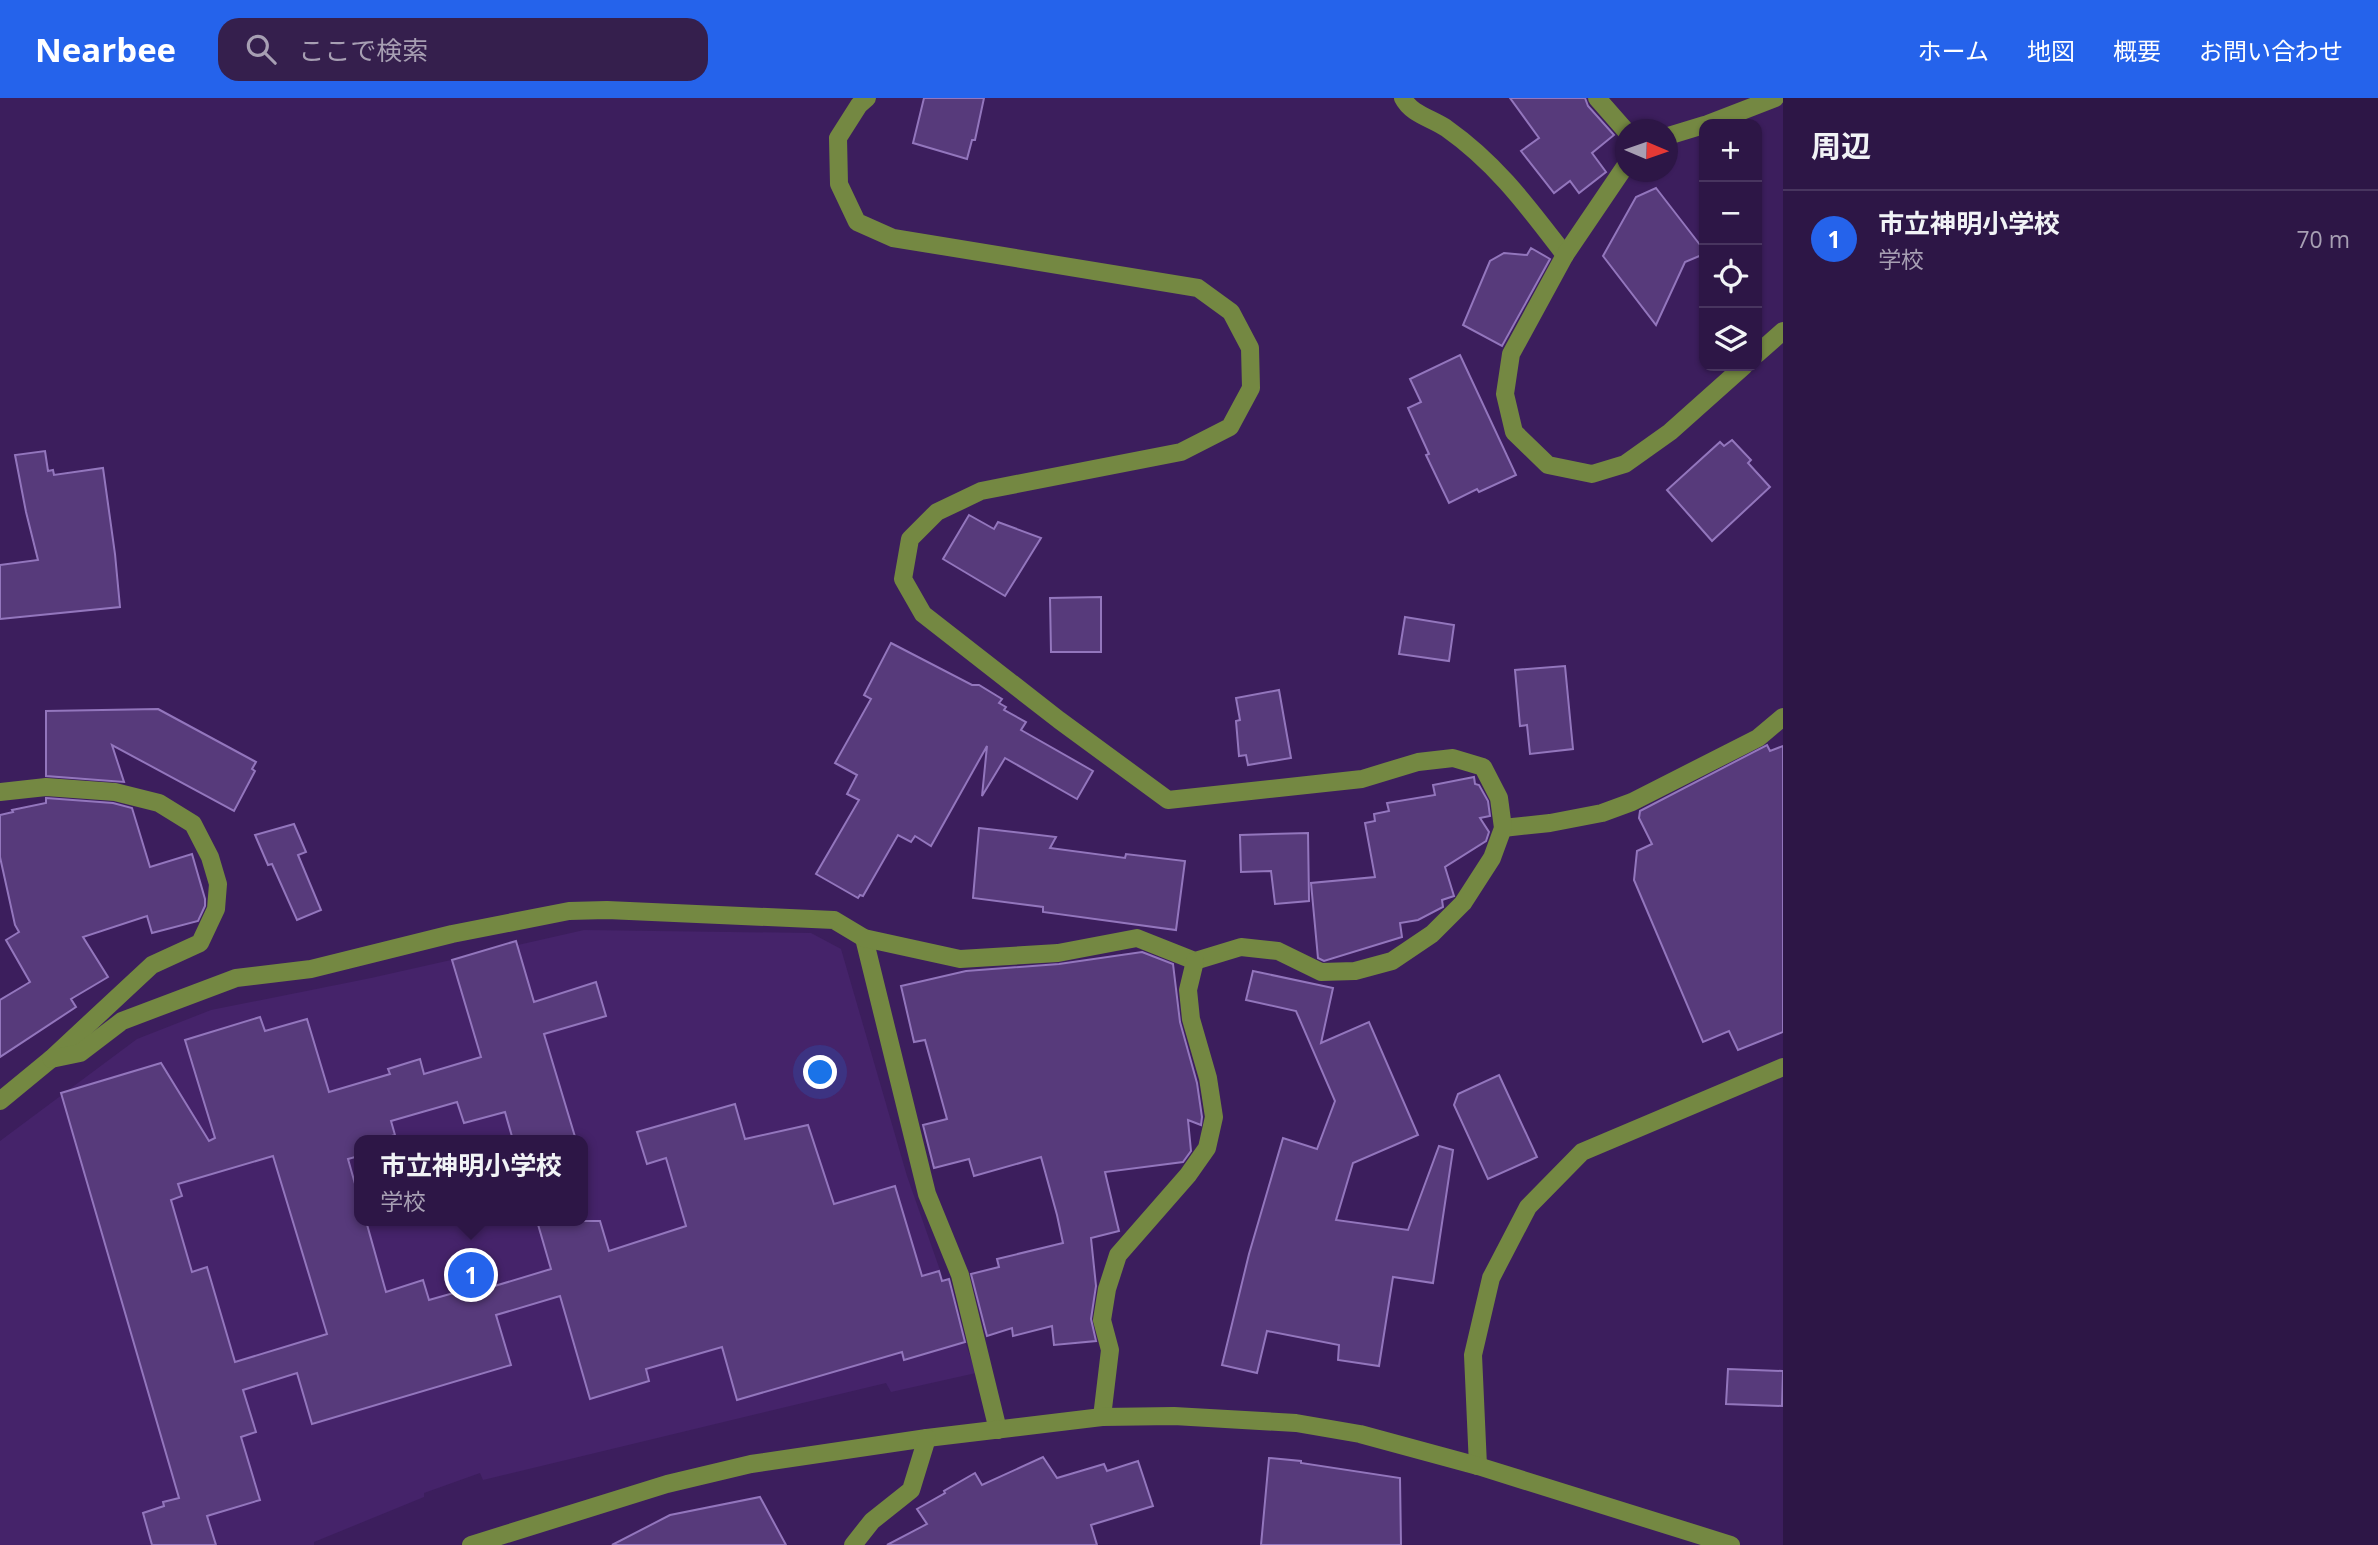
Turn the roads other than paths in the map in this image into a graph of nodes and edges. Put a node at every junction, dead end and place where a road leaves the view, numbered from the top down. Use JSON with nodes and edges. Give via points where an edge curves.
{"nodes":[{"id":1,"x":867,"y":98,"type":"edge"},
{"id":2,"x":1402,"y":98,"type":"edge"},
{"id":3,"x":1597,"y":98,"type":"edge"},
{"id":4,"x":1775,"y":98,"type":"edge"},
{"id":5,"x":1615,"y":119,"type":"edge"},
{"id":6,"x":1721,"y":119,"type":"edge"},
{"id":7,"x":1699,"y":127,"type":"edge"},
{"id":8,"x":1678,"y":133,"type":"edge"},
{"id":9,"x":1615,"y":181,"type":"edge"},
{"id":10,"x":1565,"y":255,"type":"junction"},
{"id":11,"x":1783,"y":331,"type":"edge"},
{"id":12,"x":1762,"y":350,"type":"edge"},
{"id":13,"x":1738,"y":371,"type":"edge"},
{"id":14,"x":1783,"y":717,"type":"edge"},
{"id":15,"x":0,"y":792,"type":"edge"},
{"id":16,"x":1503,"y":828,"type":"junction"},
{"id":17,"x":864,"y":938,"type":"junction"},
{"id":18,"x":1195,"y":961,"type":"junction"},
{"id":19,"x":51,"y":1059,"type":"junction"},
{"id":20,"x":1783,"y":1068,"type":"edge"},
{"id":21,"x":0,"y":1101,"type":"edge"},
{"id":22,"x":1102,"y":1417,"type":"junction"},
{"id":23,"x":998,"y":1430,"type":"junction"},
{"id":24,"x":928,"y":1438,"type":"junction"},
{"id":25,"x":1478,"y":1466,"type":"junction"},
{"id":26,"x":471,"y":1545,"type":"edge"},
{"id":27,"x":853,"y":1545,"type":"edge"},
{"id":28,"x":1731,"y":1545,"type":"edge"}],
"edges":[{"from":1,"to":16,"type":"street","via":[[838,138],[839,184],[857,222],[893,239],[1198,288],[1231,312],[1250,348],[1251,388],[1230,427],[1181,452],[981,491],[937,512],[910,539],[903,579],[923,614],[1168,800],[1362,779],[1418,761],[1453,758],[1483,767],[1499,797]]},
{"from":2,"to":10,"type":"street","via":[[1407,107],[1444,127],[1504,177]]},
{"from":3,"to":5,"type":"street"},
{"from":4,"to":6,"type":"street"},
{"from":7,"to":8,"type":"street"},
{"from":9,"to":10,"type":"street"},
{"from":10,"to":13,"type":"street","via":[[1511,354],[1505,394],[1514,432],[1548,465],[1592,474],[1625,464],[1671,432]]},
{"from":11,"to":12,"type":"street"},
{"from":14,"to":16,"type":"street","via":[[1758,738],[1632,802],[1602,813]]},
{"from":15,"to":19,"type":"street","via":[[46,787],[114,792],[159,803],[193,824],[218,884],[216,909],[200,943],[152,965]]},
{"from":16,"to":18,"type":"street","via":[[1492,858],[1463,903],[1432,934],[1392,961],[1355,971],[1321,972],[1278,951],[1241,947]]},
{"from":17,"to":18,"type":"street","via":[[960,959],[1058,953],[1137,938]]},
{"from":17,"to":19,"type":"street","via":[[834,920],[569,911],[311,969],[236,978],[122,1021],[80,1053]]},
{"from":17,"to":23,"type":"street","via":[[927,1194],[960,1275]]},
{"from":18,"to":22,"type":"street","via":[[1188,990],[1191,1019],[1214,1117],[1207,1148],[1118,1255],[1102,1320],[1110,1350]]},
{"from":19,"to":21,"type":"street"},
{"from":20,"to":25,"type":"street","via":[[1582,1152],[1528,1207],[1491,1278],[1473,1355]]},
{"from":22,"to":23,"type":"street"},
{"from":22,"to":25,"type":"street","via":[[1296,1423],[1360,1434]]},
{"from":23,"to":24,"type":"street"},
{"from":24,"to":26,"type":"street","via":[[751,1464]]},
{"from":24,"to":27,"type":"street","via":[[911,1490],[872,1521]]},
{"from":25,"to":28,"type":"street"}]}
